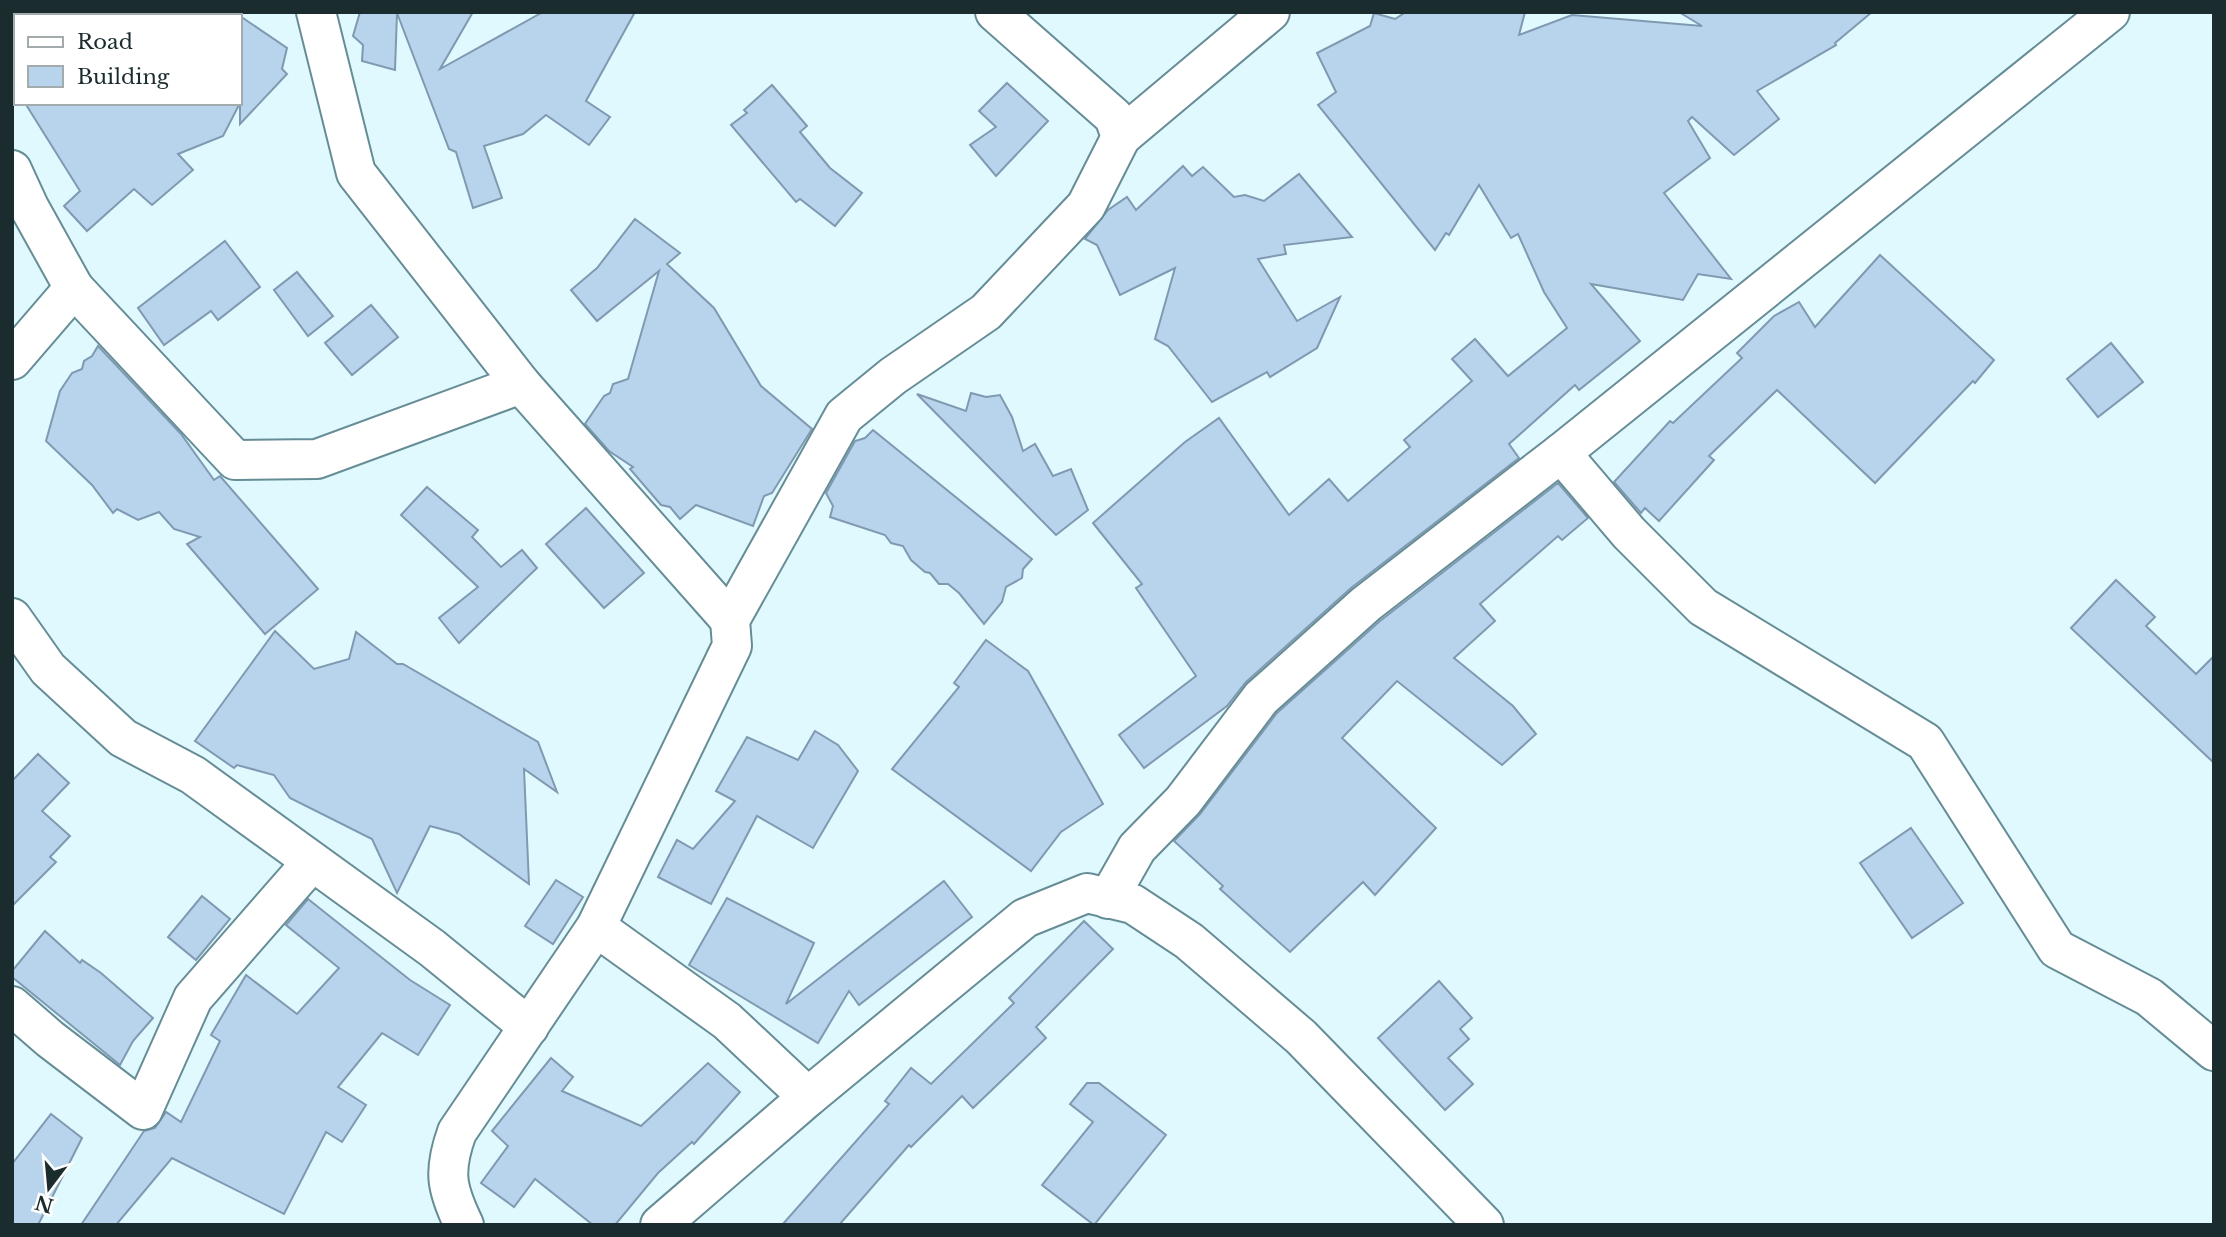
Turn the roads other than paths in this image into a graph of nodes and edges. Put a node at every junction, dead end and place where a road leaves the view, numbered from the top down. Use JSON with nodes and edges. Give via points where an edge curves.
{"nodes":[{"id":1,"x":316,"y":12,"type":"edge"},
{"id":2,"x":995,"y":12,"type":"edge"},
{"id":3,"x":1270,"y":12,"type":"edge"},
{"id":4,"x":2110,"y":12,"type":"edge"},
{"id":5,"x":1121,"y":137,"type":"junction"},
{"id":6,"x":12,"y":170,"type":"edge"},
{"id":7,"x":74,"y":288,"type":"junction"},
{"id":8,"x":12,"y":360,"type":"edge"},
{"id":9,"x":520,"y":384,"type":"junction"},
{"id":10,"x":1561,"y":453,"type":"junction"},
{"id":11,"x":12,"y":618,"type":"edge"},
{"id":12,"x":730,"y":620,"type":"junction"},
{"id":13,"x":311,"y":863,"type":"junction"},
{"id":14,"x":1108,"y":899,"type":"junction"},
{"id":15,"x":596,"y":928,"type":"junction"},
{"id":16,"x":12,"y":1006,"type":"edge"},
{"id":17,"x":529,"y":1027,"type":"junction"},
{"id":18,"x":2214,"y":1051,"type":"edge"},
{"id":19,"x":808,"y":1097,"type":"junction"},
{"id":20,"x":464,"y":1225,"type":"edge"},
{"id":21,"x":660,"y":1225,"type":"edge"},
{"id":22,"x":1484,"y":1225,"type":"edge"}],
"edges":[{"from":1,"to":9,"type":"street","via":[[355,173]]},
{"from":2,"to":5,"type":"street","via":[[1114,117]]},
{"from":3,"to":5,"type":"street"},
{"from":4,"to":10,"type":"street"},
{"from":5,"to":12,"type":"street","via":[[1086,206],[986,312],[893,376],[845,416]]},
{"from":6,"to":7,"type":"street"},
{"from":7,"to":8,"type":"street"},
{"from":7,"to":9,"type":"street","via":[[235,460],[317,459]]},
{"from":9,"to":12,"type":"street"},
{"from":10,"to":14,"type":"street","via":[[1366,604],[1262,698],[1183,801],[1137,848]]},
{"from":10,"to":18,"type":"street","via":[[1629,533],[1703,607],[1925,742],[2057,950],[2149,997]]},
{"from":11,"to":13,"type":"street","via":[[48,669],[123,738],[193,775]]},
{"from":12,"to":15,"type":"street","via":[[733,646]]},
{"from":13,"to":16,"type":"street","via":[[193,998],[143,1110]]},
{"from":13,"to":17,"type":"street","via":[[432,948]]},
{"from":14,"to":19,"type":"street","via":[[1087,893],[1024,918]]},
{"from":14,"to":22,"type":"street","via":[[1133,904],[1189,941],[1301,1037]]},
{"from":15,"to":17,"type":"street"},
{"from":15,"to":19,"type":"street","via":[[727,1021]]},
{"from":17,"to":20,"type":"street","via":[[457,1132],[446,1160],[449,1194]]},
{"from":19,"to":21,"type":"street"}]}
